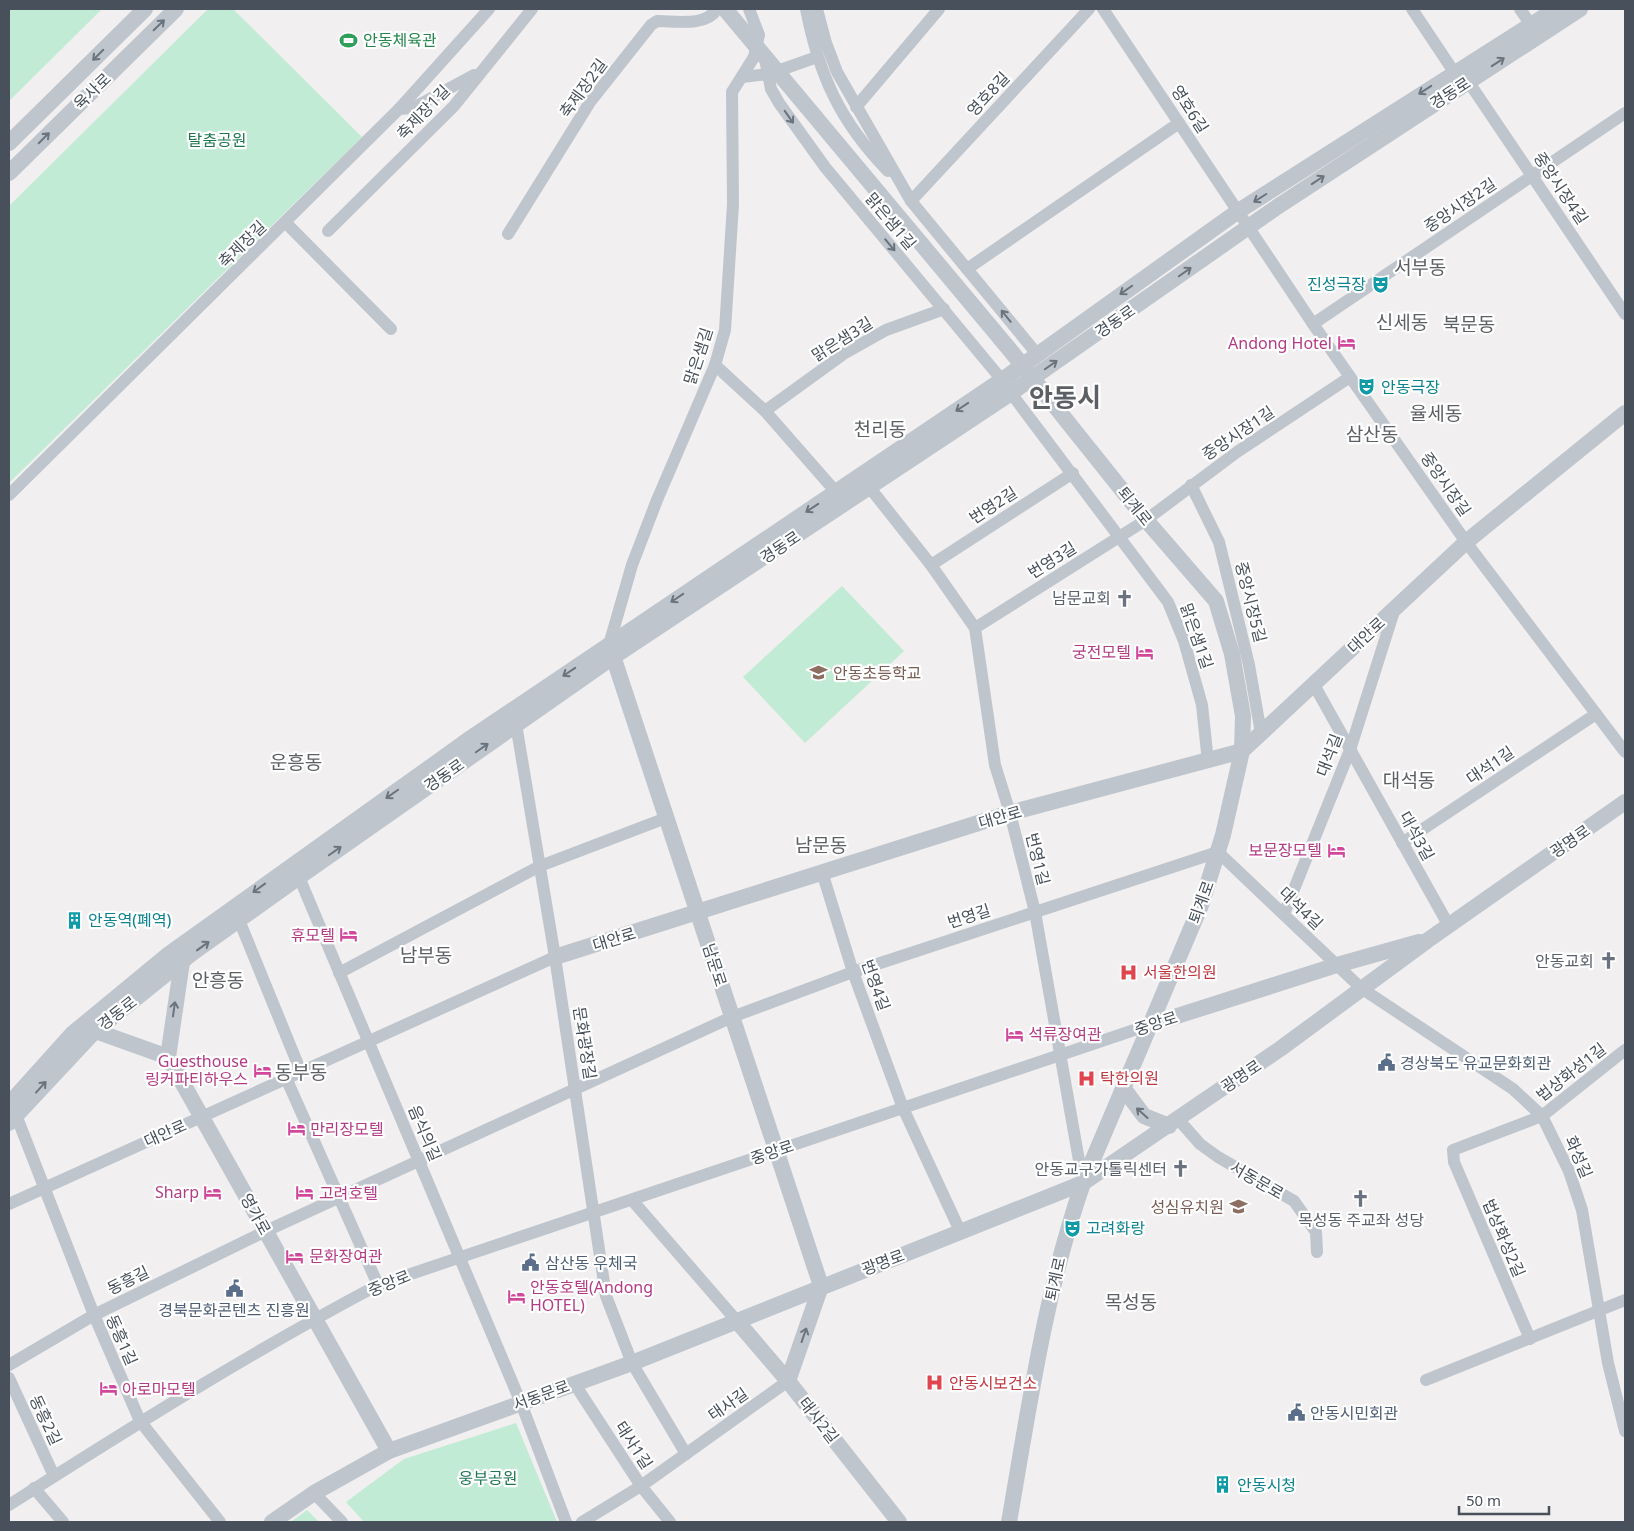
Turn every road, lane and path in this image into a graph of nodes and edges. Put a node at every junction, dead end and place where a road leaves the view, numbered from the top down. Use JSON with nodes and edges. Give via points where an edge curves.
{"nodes":[{"id":1,"x":145,"y":9,"type":"edge"},
{"id":2,"x":176,"y":9,"type":"edge"},
{"id":3,"x":489,"y":9,"type":"edge"},
{"id":4,"x":532,"y":9,"type":"edge"},
{"id":5,"x":717,"y":9,"type":"edge"},
{"id":6,"x":725,"y":9,"type":"edge"},
{"id":7,"x":749,"y":9,"type":"edge"},
{"id":8,"x":806,"y":9,"type":"edge"},
{"id":9,"x":817,"y":9,"type":"edge"},
{"id":10,"x":939,"y":9,"type":"edge"},
{"id":11,"x":1089,"y":9,"type":"edge"},
{"id":12,"x":1103,"y":9,"type":"edge"},
{"id":13,"x":1412,"y":9,"type":"edge"},
{"id":14,"x":1520,"y":9,"type":"edge"},
{"id":15,"x":1556,"y":9,"type":"edge"},
{"id":16,"x":1580,"y":9,"type":"edge"},
{"id":17,"x":1531,"y":25,"type":"junction"},
{"id":18,"x":759,"y":35,"type":"junction"},
{"id":19,"x":817,"y":57,"type":"junction"},
{"id":20,"x":482,"y":70,"type":"junction"},
{"id":21,"x":1454,"y":72,"type":"junction"},
{"id":22,"x":769,"y":74,"type":"junction"},
{"id":23,"x":742,"y":77,"type":"junction"},
{"id":24,"x":1468,"y":81,"type":"junction"},
{"id":25,"x":856,"y":107,"type":"junction"},
{"id":26,"x":399,"y":109,"type":"junction"},
{"id":27,"x":1625,"y":113,"type":"edge"},
{"id":28,"x":1180,"y":123,"type":"junction"},
{"id":29,"x":9,"y":143,"type":"edge"},
{"id":30,"x":9,"y":173,"type":"edge"},
{"id":31,"x":1533,"y":176,"type":"junction"},
{"id":32,"x":901,"y":183,"type":"junction"},
{"id":33,"x":911,"y":201,"type":"junction"},
{"id":34,"x":1237,"y":212,"type":"junction"},
{"id":35,"x":286,"y":223,"type":"junction"},
{"id":36,"x":1248,"y":229,"type":"junction"},
{"id":37,"x":328,"y":231,"type":"dead end"},
{"id":38,"x":508,"y":234,"type":"dead end"},
{"id":39,"x":967,"y":269,"type":"junction"},
{"id":40,"x":944,"y":309,"type":"junction"},
{"id":41,"x":1625,"y":314,"type":"edge"},
{"id":42,"x":1313,"y":324,"type":"junction"},
{"id":43,"x":391,"y":329,"type":"dead end"},
{"id":44,"x":1036,"y":354,"type":"junction"},
{"id":45,"x":715,"y":365,"type":"junction"},
{"id":46,"x":1022,"y":365,"type":"junction"},
{"id":47,"x":1350,"y":377,"type":"junction"},
{"id":48,"x":1032,"y":378,"type":"junction"},
{"id":49,"x":1007,"y":386,"type":"junction"},
{"id":50,"x":765,"y":411,"type":"junction"},
{"id":51,"x":1625,"y":413,"type":"edge"},
{"id":52,"x":1073,"y":473,"type":"junction"},
{"id":53,"x":1191,"y":485,"type":"junction"},
{"id":54,"x":870,"y":488,"type":"junction"},
{"id":55,"x":836,"y":492,"type":"junction"},
{"id":56,"x":9,"y":494,"type":"edge"},
{"id":57,"x":1146,"y":520,"type":"junction"},
{"id":58,"x":1120,"y":537,"type":"junction"},
{"id":59,"x":1466,"y":542,"type":"junction"},
{"id":60,"x":931,"y":565,"type":"junction"},
{"id":61,"x":1396,"y":605,"type":"junction"},
{"id":62,"x":975,"y":628,"type":"junction"},
{"id":63,"x":611,"y":651,"type":"junction"},
{"id":64,"x":1313,"y":683,"type":"junction"},
{"id":65,"x":1596,"y":714,"type":"junction"},
{"id":66,"x":516,"y":724,"type":"junction"},
{"id":67,"x":1262,"y":733,"type":"junction"},
{"id":68,"x":1624,"y":747,"type":"edge"},
{"id":69,"x":1350,"y":750,"type":"junction"},
{"id":70,"x":1242,"y":751,"type":"junction"},
{"id":71,"x":1208,"y":762,"type":"junction"},
{"id":72,"x":1625,"y":802,"type":"edge"},
{"id":73,"x":1010,"y":813,"type":"junction"},
{"id":74,"x":666,"y":818,"type":"junction"},
{"id":75,"x":1402,"y":843,"type":"junction"},
{"id":76,"x":1218,"y":852,"type":"junction"},
{"id":77,"x":540,"y":866,"type":"junction"},
{"id":78,"x":822,"y":872,"type":"junction"},
{"id":79,"x":299,"y":877,"type":"junction"},
{"id":80,"x":1035,"y":912,"type":"junction"},
{"id":81,"x":697,"y":913,"type":"junction"},
{"id":82,"x":1284,"y":914,"type":"junction"},
{"id":83,"x":239,"y":920,"type":"junction"},
{"id":84,"x":1449,"y":926,"type":"junction"},
{"id":85,"x":1428,"y":940,"type":"junction"},
{"id":86,"x":555,"y":957,"type":"junction"},
{"id":87,"x":182,"y":962,"type":"junction"},
{"id":88,"x":1337,"y":964,"type":"junction"},
{"id":89,"x":853,"y":972,"type":"junction"},
{"id":90,"x":339,"y":973,"type":"junction"},
{"id":91,"x":1361,"y":988,"type":"junction"},
{"id":92,"x":732,"y":1017,"type":"junction"},
{"id":93,"x":1152,"y":1024,"type":"junction"},
{"id":94,"x":88,"y":1028,"type":"junction"},
{"id":95,"x":368,"y":1042,"type":"junction"},
{"id":96,"x":1062,"y":1055,"type":"junction"},
{"id":97,"x":1624,"y":1055,"type":"edge"},
{"id":98,"x":168,"y":1057,"type":"junction"},
{"id":99,"x":302,"y":1072,"type":"junction"},
{"id":100,"x":286,"y":1078,"type":"junction"},
{"id":101,"x":575,"y":1088,"type":"junction"},
{"id":102,"x":1124,"y":1089,"type":"junction"},
{"id":103,"x":903,"y":1108,"type":"junction"},
{"id":104,"x":11,"y":1114,"type":"edge"},
{"id":105,"x":202,"y":1116,"type":"junction"},
{"id":106,"x":1542,"y":1116,"type":"junction"},
{"id":107,"x":1173,"y":1122,"type":"junction"},
{"id":108,"x":1453,"y":1150,"type":"joint"},
{"id":109,"x":776,"y":1151,"type":"junction"},
{"id":110,"x":419,"y":1161,"type":"junction"},
{"id":111,"x":1083,"y":1183,"type":"junction"},
{"id":112,"x":44,"y":1188,"type":"junction"},
{"id":113,"x":339,"y":1198,"type":"junction"},
{"id":114,"x":632,"y":1200,"type":"junction"},
{"id":115,"x":9,"y":1204,"type":"edge"},
{"id":116,"x":594,"y":1213,"type":"junction"},
{"id":117,"x":266,"y":1231,"type":"junction"},
{"id":118,"x":960,"y":1231,"type":"junction"},
{"id":119,"x":1317,"y":1252,"type":"dead end"},
{"id":120,"x":459,"y":1258,"type":"junction"},
{"id":121,"x":378,"y":1285,"type":"junction"},
{"id":122,"x":821,"y":1286,"type":"junction"},
{"id":123,"x":1625,"y":1300,"type":"edge"},
{"id":124,"x":1599,"y":1312,"type":"junction"},
{"id":125,"x":94,"y":1315,"type":"junction"},
{"id":126,"x":315,"y":1318,"type":"junction"},
{"id":127,"x":736,"y":1320,"type":"junction"},
{"id":128,"x":1530,"y":1339,"type":"junction"},
{"id":129,"x":632,"y":1362,"type":"junction"},
{"id":130,"x":9,"y":1365,"type":"edge"},
{"id":131,"x":9,"y":1378,"type":"edge"},
{"id":132,"x":1426,"y":1380,"type":"dead end"},
{"id":133,"x":788,"y":1381,"type":"junction"},
{"id":134,"x":574,"y":1383,"type":"junction"},
{"id":135,"x":520,"y":1403,"type":"junction"},
{"id":136,"x":140,"y":1421,"type":"junction"},
{"id":137,"x":1625,"y":1427,"type":"edge"},
{"id":138,"x":389,"y":1450,"type":"junction"},
{"id":139,"x":686,"y":1454,"type":"junction"},
{"id":140,"x":54,"y":1476,"type":"junction"},
{"id":141,"x":641,"y":1486,"type":"junction"},
{"id":142,"x":34,"y":1488,"type":"junction"},
{"id":143,"x":314,"y":1493,"type":"junction"},
{"id":144,"x":9,"y":1504,"type":"edge"},
{"id":145,"x":62,"y":1522,"type":"edge"},
{"id":146,"x":220,"y":1522,"type":"edge"},
{"id":147,"x":272,"y":1522,"type":"edge"},
{"id":148,"x":342,"y":1522,"type":"edge"},
{"id":149,"x":566,"y":1522,"type":"edge"},
{"id":150,"x":582,"y":1522,"type":"edge"},
{"id":151,"x":670,"y":1522,"type":"edge"},
{"id":152,"x":899,"y":1522,"type":"edge"},
{"id":153,"x":1009,"y":1522,"type":"edge"}],
"edges":[{"from":1,"to":29,"type":"street","name":"육사로","one_way":true},
{"from":30,"to":2,"type":"street","name":"육사로","one_way":true},
{"from":3,"to":26,"type":"street","name":"축제장길"},
{"from":4,"to":20,"type":"street","name":"축제장1길"},
{"from":5,"to":38,"type":"street","name":"축제장2길","via":[[700,20],[656,21],[651,25],[590,102]]},
{"from":6,"to":46,"type":"street","name":"퇴계로"},
{"from":7,"to":18,"type":"street"},
{"from":8,"to":19,"type":"street"},
{"from":9,"to":25,"type":"street","via":[[837,72]]},
{"from":10,"to":25,"type":"street"},
{"from":11,"to":33,"type":"street","name":"영호8길"},
{"from":12,"to":28,"type":"street","name":"영호6길"},
{"from":13,"to":21,"type":"street"},
{"from":14,"to":17,"type":"street"},
{"from":15,"to":17,"type":"street","name":"경동로"},
{"from":24,"to":16,"type":"street","name":"경동로","one_way":true},
{"from":17,"to":21,"type":"street","name":"경동로"},
{"from":18,"to":22,"type":"street","name":"맑은샘1길"},
{"from":18,"to":23,"type":"street","name":"맑은샘길","via":[[754,58]]},
{"from":19,"to":22,"type":"street"},
{"from":19,"to":32,"type":"street","via":[[837,105],[874,156]]},
{"from":20,"to":26,"type":"street","via":[[413,108]]},
{"from":20,"to":37,"type":"street","name":"축제장1길","via":[[454,106]]},
{"from":21,"to":34,"type":"street","name":"경동로","one_way":true},
{"from":22,"to":23,"type":"street"},
{"from":22,"to":40,"type":"street","name":"맑은샘1길","one_way":true,"via":[[771,89],[779,103],[825,167]]},
{"from":23,"to":45,"type":"street","name":"맑은샘길","via":[[732,92],[732,224],[725,330]]},
{"from":24,"to":31,"type":"street","name":"중앙시장4길"},
{"from":36,"to":24,"type":"street","name":"경동로","one_way":true},
{"from":25,"to":32,"type":"street"},
{"from":26,"to":35,"type":"street","name":"축제장길"},
{"from":27,"to":31,"type":"street","name":"중앙시장2길"},
{"from":28,"to":34,"type":"street","name":"영호6길"},
{"from":28,"to":39,"type":"street"},
{"from":31,"to":41,"type":"street","name":"중앙시장4길"},
{"from":31,"to":42,"type":"street","name":"중앙시장2길"},
{"from":32,"to":33,"type":"street"},
{"from":33,"to":39,"type":"street"},
{"from":34,"to":36,"type":"street","name":"영호6길"},
{"from":34,"to":44,"type":"street","name":"경동로","one_way":true},
{"from":35,"to":43,"type":"street"},
{"from":35,"to":56,"type":"street","name":"축제장길"},
{"from":36,"to":42,"type":"street","name":"중앙시장길"},
{"from":48,"to":36,"type":"street","name":"경동로","one_way":true},
{"from":44,"to":39,"type":"street","one_way":true},
{"from":40,"to":49,"type":"street","name":"맑은샘1길"},
{"from":40,"to":50,"type":"street","name":"맑은샘3길","via":[[886,330],[845,353]]},
{"from":42,"to":47,"type":"street","name":"중앙시장길"},
{"from":44,"to":46,"type":"street","name":"경동로"},
{"from":45,"to":50,"type":"street"},
{"from":45,"to":63,"type":"street","name":"맑은샘길","via":[[632,565]]},
{"from":46,"to":48,"type":"street","name":"퇴계로"},
{"from":46,"to":49,"type":"street","name":"경동로"},
{"from":47,"to":53,"type":"street","name":"중앙시장1길"},
{"from":47,"to":59,"type":"street","name":"중앙시장길"},
{"from":48,"to":49,"type":"street","name":"경동로"},
{"from":48,"to":57,"type":"street","name":"퇴계로"},
{"from":49,"to":52,"type":"street","name":"맑은샘1길"},
{"from":49,"to":54,"type":"street","name":"경동로"},
{"from":49,"to":55,"type":"street","name":"경동로","one_way":true},
{"from":50,"to":55,"type":"street"},
{"from":51,"to":59,"type":"street","name":"대안로"},
{"from":52,"to":58,"type":"street","name":"맑은샘1길"},
{"from":52,"to":60,"type":"street","name":"번영2길"},
{"from":53,"to":57,"type":"street","name":"중앙시장1길"},
{"from":53,"to":67,"type":"street","name":"중앙시장5길","via":[[1219,542]]},
{"from":54,"to":60,"type":"street","name":"번영1길"},
{"from":54,"to":63,"type":"street","name":"경동로"},
{"from":55,"to":63,"type":"street","name":"경동로","one_way":true},
{"from":57,"to":58,"type":"street","name":"번영3길"},
{"from":57,"to":70,"type":"street","name":"퇴계로","via":[[1216,601],[1232,654],[1243,716]]},
{"from":58,"to":62,"type":"street","name":"번영3길"},
{"from":58,"to":71,"type":"street","name":"맑은샘1길","via":[[1168,602],[1184,641],[1202,705]]},
{"from":59,"to":61,"type":"street","name":"대안로"},
{"from":59,"to":65,"type":"street","name":"중앙시장길"},
{"from":60,"to":62,"type":"street","name":"번영1길"},
{"from":61,"to":64,"type":"street","name":"대안로"},
{"from":61,"to":69,"type":"street","name":"대석길"},
{"from":62,"to":73,"type":"street","name":"번영1길","via":[[995,765]]},
{"from":63,"to":66,"type":"street","name":"경동로"},
{"from":63,"to":74,"type":"street","name":"남문로"},
{"from":63,"to":94,"type":"street","name":"경동로","one_way":true,"via":[[468,740],[283,871],[176,949]]},
{"from":64,"to":67,"type":"street","name":"대안로"},
{"from":64,"to":69,"type":"street","name":"대석3길"},
{"from":65,"to":68,"type":"street","name":"중앙시장길"},
{"from":65,"to":75,"type":"street","name":"대석1길"},
{"from":66,"to":77,"type":"street","name":"문화광장길"},
{"from":79,"to":66,"type":"street","name":"경동로","one_way":true},
{"from":67,"to":70,"type":"street","name":"대안로"},
{"from":69,"to":75,"type":"street","name":"대석3길"},
{"from":69,"to":82,"type":"street","name":"대석길"},
{"from":70,"to":71,"type":"street","name":"대안로"},
{"from":70,"to":76,"type":"street","name":"퇴계로"},
{"from":71,"to":73,"type":"street","name":"대안로"},
{"from":72,"to":84,"type":"street","name":"광명로"},
{"from":73,"to":78,"type":"street","name":"대안로"},
{"from":73,"to":80,"type":"street","name":"번영1길"},
{"from":74,"to":77,"type":"street"},
{"from":74,"to":81,"type":"street","name":"남문로"},
{"from":75,"to":84,"type":"street","name":"대석3길"},
{"from":76,"to":80,"type":"street","name":"번영길"},
{"from":76,"to":82,"type":"street","name":"대석4길"},
{"from":76,"to":93,"type":"street","name":"퇴계로","via":[[1201,905]]},
{"from":77,"to":86,"type":"street","name":"문화광장길"},
{"from":77,"to":90,"type":"street"},
{"from":78,"to":81,"type":"street","name":"대안로"},
{"from":78,"to":89,"type":"street","name":"번영4길"},
{"from":79,"to":83,"type":"street","name":"경동로"},
{"from":79,"to":90,"type":"street","name":"음식의길"},
{"from":80,"to":89,"type":"street","name":"번영길"},
{"from":80,"to":96,"type":"street","name":"번영1길"},
{"from":81,"to":86,"type":"street","name":"대안로"},
{"from":81,"to":92,"type":"street","name":"남문로"},
{"from":82,"to":88,"type":"street","name":"대석4길"},
{"from":87,"to":83,"type":"street","name":"경동로","one_way":true},
{"from":83,"to":99,"type":"street"},
{"from":84,"to":85,"type":"street","name":"광명로"},
{"from":85,"to":88,"type":"street","name":"중앙로"},
{"from":85,"to":91,"type":"street","name":"광명로"},
{"from":86,"to":95,"type":"street","name":"대안로"},
{"from":86,"to":101,"type":"street","name":"문화광장길"},
{"from":87,"to":94,"type":"street","name":"경동로"},
{"from":98,"to":87,"type":"street","one_way":true},
{"from":88,"to":91,"type":"street","name":"대석4길"},
{"from":88,"to":93,"type":"street","name":"중앙로"},
{"from":89,"to":92,"type":"street","name":"번영길"},
{"from":89,"to":103,"type":"street","name":"번영4길"},
{"from":90,"to":95,"type":"street","name":"음식의길"},
{"from":91,"to":106,"type":"street","name":"화성길","via":[[1513,1089]]},
{"from":91,"to":107,"type":"street","name":"광명로","via":[[1280,1049]]},
{"from":92,"to":101,"type":"street","name":"번영길"},
{"from":92,"to":109,"type":"street","name":"남문로"},
{"from":93,"to":96,"type":"street","name":"중앙로"},
{"from":93,"to":102,"type":"street","name":"퇴계로"},
{"from":94,"to":98,"type":"street"},
{"from":94,"to":104,"type":"street","name":"경동로"},
{"from":95,"to":99,"type":"street","name":"대안로"},
{"from":95,"to":110,"type":"street","name":"음식의길"},
{"from":96,"to":103,"type":"street","name":"중앙로"},
{"from":96,"to":111,"type":"street","name":"번영1길"},
{"from":97,"to":106,"type":"street","name":"법상화성1길"},
{"from":98,"to":105,"type":"street","name":"영가로"},
{"from":99,"to":100,"type":"street","name":"대안로"},
{"from":100,"to":105,"type":"street","name":"대안로"},
{"from":100,"to":113,"type":"street"},
{"from":101,"to":110,"type":"street","name":"동흥길"},
{"from":101,"to":116,"type":"street","name":"문화광장길"},
{"from":107,"to":102,"type":"street","one_way":true,"via":[[1144,1116]]},
{"from":102,"to":111,"type":"street","name":"퇴계로"},
{"from":103,"to":109,"type":"street","name":"중앙로"},
{"from":103,"to":118,"type":"street"},
{"from":104,"to":112,"type":"street"},
{"from":105,"to":112,"type":"street","name":"대안로"},
{"from":105,"to":117,"type":"street","name":"영가로"},
{"from":106,"to":108,"type":"street","name":"법상화성1길"},
{"from":106,"to":124,"type":"street","name":"화성길","via":[[1569,1171],[1582,1210]]},
{"from":107,"to":111,"type":"street","name":"광명로"},
{"from":107,"to":119,"type":"street","name":"서동문로","via":[[1218,1157],[1294,1202],[1316,1232]]},
{"from":108,"to":128,"type":"street","name":"법상화성2길","via":[[1454,1162]]},
{"from":109,"to":114,"type":"street","name":"중앙로"},
{"from":109,"to":122,"type":"street","name":"남문로"},
{"from":110,"to":113,"type":"street","name":"동흥길"},
{"from":110,"to":120,"type":"street","name":"음식의길"},
{"from":111,"to":118,"type":"street","name":"광명로"},
{"from":111,"to":153,"type":"street","name":"퇴계로","via":[[1062,1245]]},
{"from":112,"to":115,"type":"street","name":"대안로"},
{"from":112,"to":125,"type":"street","name":"동흥1길"},
{"from":113,"to":117,"type":"street","name":"동흥길"},
{"from":113,"to":121,"type":"street"},
{"from":114,"to":116,"type":"street","name":"중앙로"},
{"from":114,"to":127,"type":"street"},
{"from":116,"to":120,"type":"street","name":"중앙로"},
{"from":116,"to":129,"type":"street","name":"문화광장길","via":[[606,1296]]},
{"from":117,"to":125,"type":"street","name":"동흥길"},
{"from":117,"to":126,"type":"street","name":"영가로"},
{"from":118,"to":122,"type":"street","name":"광명로"},
{"from":120,"to":121,"type":"street","name":"중앙로"},
{"from":120,"to":135,"type":"street","name":"음식의길"},
{"from":121,"to":126,"type":"street","name":"중앙로"},
{"from":122,"to":127,"type":"street","name":"서동문로"},
{"from":133,"to":122,"type":"street","one_way":true},
{"from":123,"to":124,"type":"street"},
{"from":124,"to":128,"type":"street"},
{"from":124,"to":137,"type":"street","name":"화성길"},
{"from":125,"to":130,"type":"street","name":"동흥길"},
{"from":125,"to":136,"type":"street","name":"동흥1길"},
{"from":126,"to":136,"type":"street","name":"중앙로"},
{"from":126,"to":138,"type":"street","name":"영가로"},
{"from":127,"to":129,"type":"street","name":"서동문로"},
{"from":127,"to":133,"type":"street","name":"태사2길"},
{"from":128,"to":132,"type":"street"},
{"from":129,"to":134,"type":"street","name":"서동문로"},
{"from":129,"to":139,"type":"street"},
{"from":131,"to":140,"type":"street","name":"동흥2길"},
{"from":133,"to":139,"type":"street","name":"태사길"},
{"from":133,"to":152,"type":"street","name":"태사2길"},
{"from":134,"to":135,"type":"street","name":"서동문로"},
{"from":134,"to":141,"type":"street","name":"태사1길"},
{"from":135,"to":138,"type":"street","name":"서동문로"},
{"from":135,"to":149,"type":"street","name":"음식의길"},
{"from":136,"to":140,"type":"street","name":"중앙로"},
{"from":136,"to":146,"type":"street"},
{"from":138,"to":143,"type":"street","name":"서동문로"},
{"from":139,"to":141,"type":"street","name":"태사길"},
{"from":140,"to":142,"type":"street","name":"중앙로"},
{"from":141,"to":150,"type":"street","name":"태사길"},
{"from":141,"to":151,"type":"street","name":"태사1길"},
{"from":142,"to":144,"type":"street","name":"중앙로"},
{"from":142,"to":145,"type":"street"},
{"from":143,"to":147,"type":"street","name":"서동문로"},
{"from":143,"to":148,"type":"street"}]}
